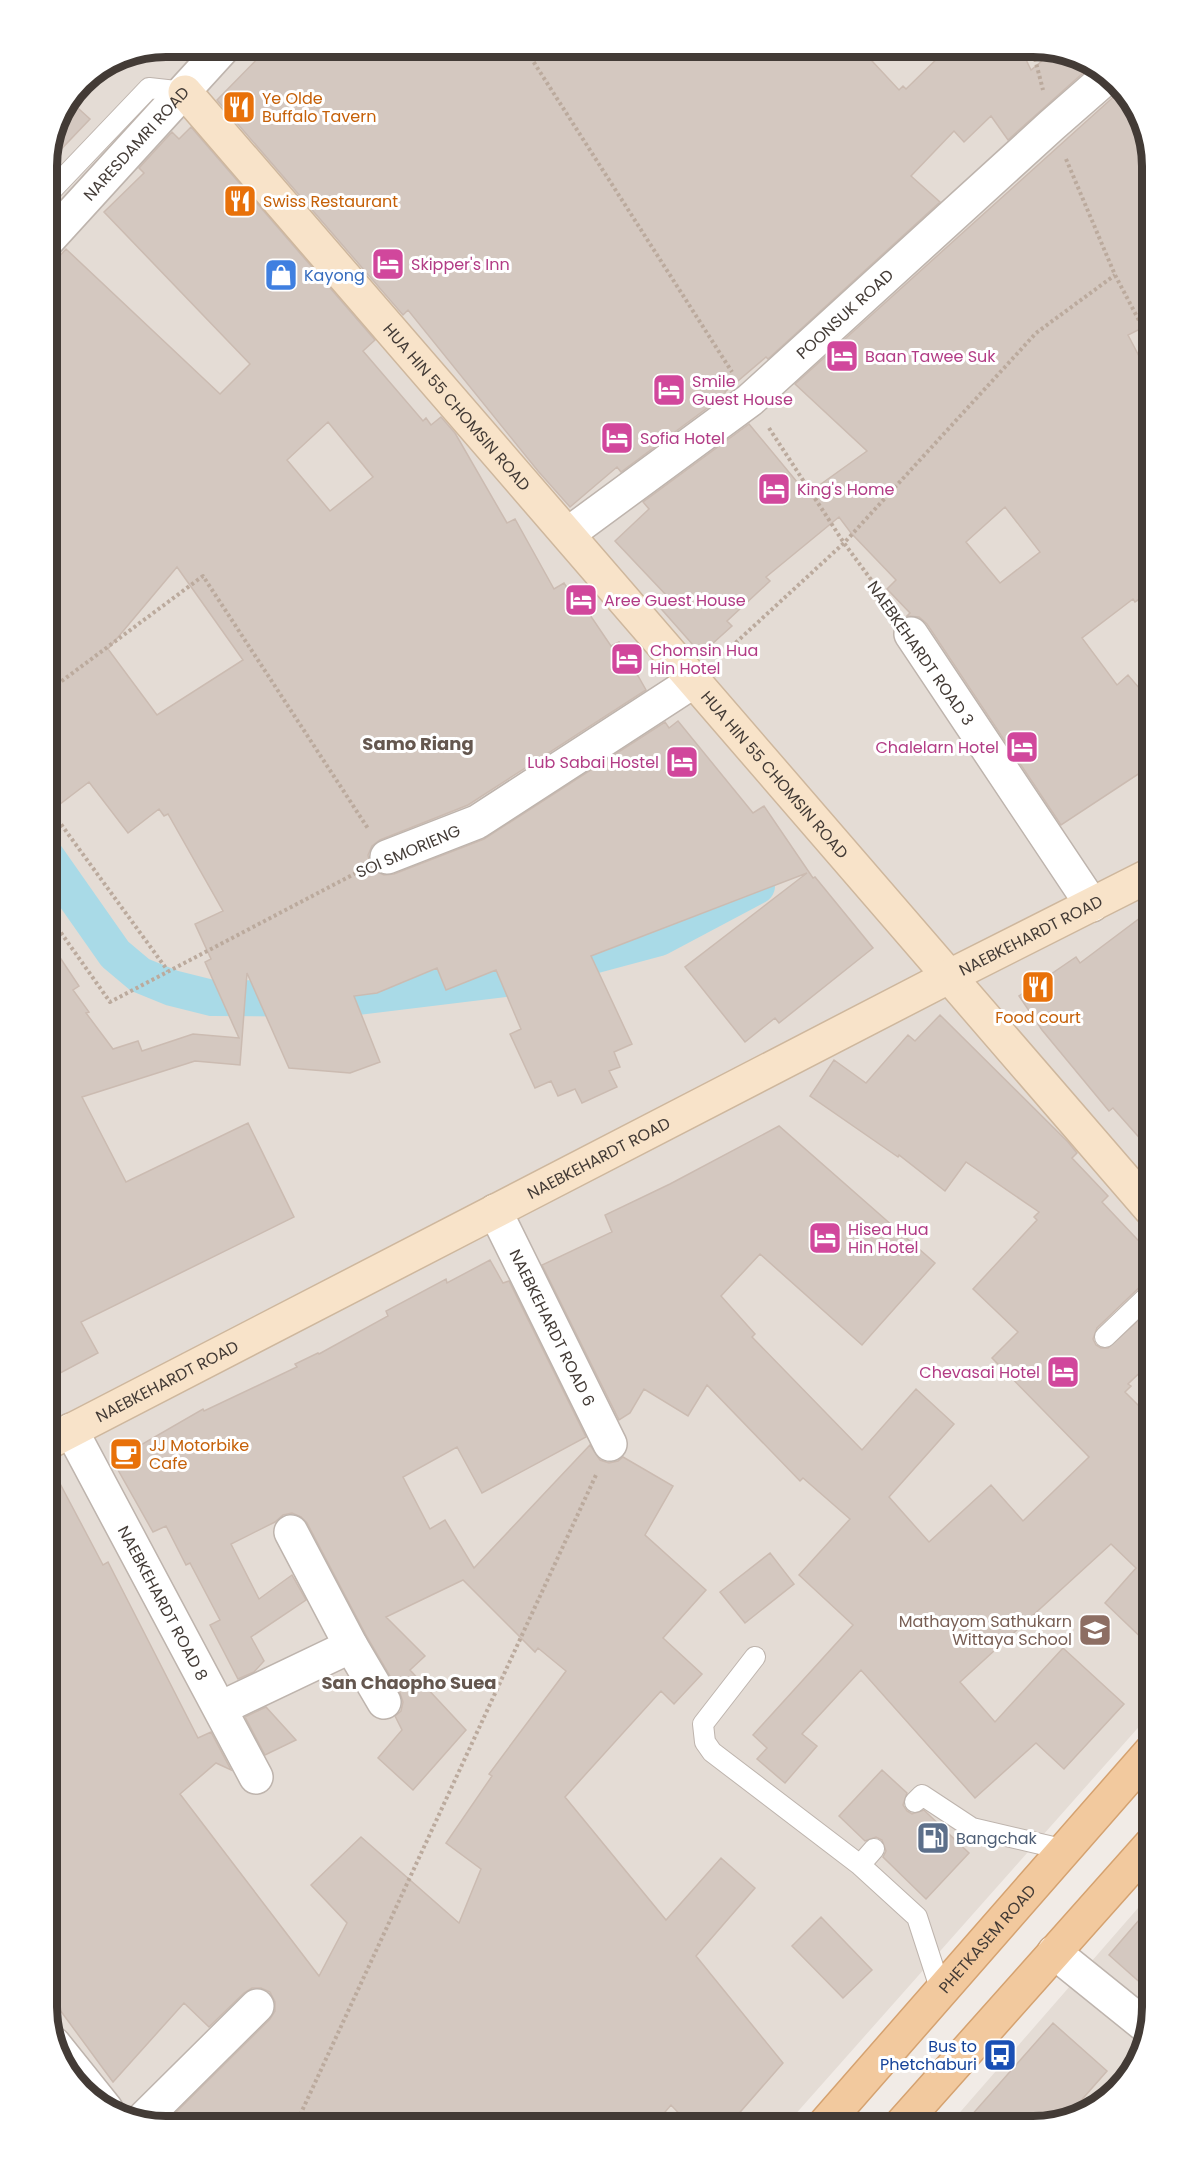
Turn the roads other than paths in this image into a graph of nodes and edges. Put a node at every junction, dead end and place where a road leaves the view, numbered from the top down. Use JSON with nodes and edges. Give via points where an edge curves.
{"nodes":[{"id":1,"x":215,"y":57,"type":"edge"},
{"id":2,"x":1102,"y":81,"type":"edge"},
{"id":3,"x":185,"y":92,"type":"junction"},
{"id":4,"x":57,"y":185,"type":"edge"},
{"id":5,"x":57,"y":230,"type":"edge"},
{"id":6,"x":568,"y":534,"type":"junction"},
{"id":7,"x":911,"y":634,"type":"road end"},
{"id":8,"x":694,"y":681,"type":"junction"},
{"id":9,"x":387,"y":857,"type":"road end"},
{"id":10,"x":1142,"y":879,"type":"edge"},
{"id":11,"x":1092,"y":905,"type":"junction"},
{"id":12,"x":950,"y":976,"type":"junction"},
{"id":13,"x":1142,"y":1199,"type":"edge"},
{"id":14,"x":495,"y":1211,"type":"junction"},
{"id":15,"x":1142,"y":1302,"type":"edge"},
{"id":16,"x":1105,"y":1337,"type":"dead end"},
{"id":17,"x":59,"y":1436,"type":"edge"},
{"id":18,"x":610,"y":1444,"type":"road end"},
{"id":19,"x":291,"y":1532,"type":"dead end"},
{"id":20,"x":351,"y":1646,"type":"junction"},
{"id":21,"x":755,"y":1657,"type":"dead end"},
{"id":22,"x":384,"y":1702,"type":"dead end"},
{"id":23,"x":221,"y":1708,"type":"junction"},
{"id":24,"x":1142,"y":1762,"type":"edge"},
{"id":25,"x":256,"y":1777,"type":"dead end"},
{"id":26,"x":915,"y":1802,"type":"dead end"},
{"id":27,"x":874,"y":1849,"type":"dead end"},
{"id":28,"x":1066,"y":1850,"type":"junction"},
{"id":29,"x":1142,"y":1854,"type":"edge"},
{"id":30,"x":860,"y":1865,"type":"junction"},
{"id":31,"x":1054,"y":1953,"type":"junction"},
{"id":32,"x":941,"y":1991,"type":"junction"},
{"id":33,"x":257,"y":2006,"type":"dead end"},
{"id":34,"x":1141,"y":2023,"type":"edge"},
{"id":35,"x":148,"y":2115,"type":"edge"},
{"id":36,"x":832,"y":2116,"type":"edge"},
{"id":37,"x":909,"y":2116,"type":"edge"}],
"edges":[{"from":1,"to":3,"type":"street","name":"NARESDAMRI ROAD"},
{"from":2,"to":6,"type":"street","name":"POONSUK ROAD","via":[[750,400]]},
{"from":3,"to":4,"type":"lane","via":[[149,88]]},
{"from":3,"to":5,"type":"street","name":"NARESDAMRI ROAD"},
{"from":3,"to":6,"type":"street","name":"HUA HIN 55 CHOMSIN ROAD"},
{"from":6,"to":8,"type":"street","name":"HUA HIN 55 CHOMSIN ROAD"},
{"from":7,"to":11,"type":"street","name":"NAEBKEHARDT ROAD 3"},
{"from":8,"to":9,"type":"street","name":"SOI SMORIENG","via":[[477,822]]},
{"from":8,"to":12,"type":"street","name":"HUA HIN 55 CHOMSIN ROAD"},
{"from":10,"to":11,"type":"street","name":"NAEBKEHARDT ROAD"},
{"from":11,"to":12,"type":"street","name":"NAEBKEHARDT ROAD"},
{"from":12,"to":13,"type":"street","name":"HUA HIN 55 CHOMSIN ROAD"},
{"from":12,"to":14,"type":"street","name":"NAEBKEHARDT ROAD"},
{"from":14,"to":17,"type":"street","name":"NAEBKEHARDT ROAD"},
{"from":14,"to":18,"type":"street","name":"NAEBKEHARDT ROAD 6"},
{"from":15,"to":16,"type":"lane"},
{"from":17,"to":23,"type":"street","name":"NAEBKEHARDT ROAD 8"},
{"from":19,"to":20,"type":"street"},
{"from":20,"to":22,"type":"street"},
{"from":20,"to":23,"type":"street"},
{"from":21,"to":30,"type":"lane","via":[[703,1724],[705,1742],[712,1752]]},
{"from":23,"to":25,"type":"street","name":"NAEBKEHARDT ROAD 8"},
{"from":24,"to":28,"type":"main road","name":"PHETKASEM ROAD"},
{"from":26,"to":28,"type":"lane","via":[[922,1795],[972,1828]]},
{"from":27,"to":30,"type":"lane"},
{"from":28,"to":32,"type":"main road","name":"PHETKASEM ROAD"},
{"from":29,"to":31,"type":"main road"},
{"from":30,"to":32,"type":"lane","via":[[917,1917]]},
{"from":31,"to":34,"type":"street"},
{"from":31,"to":37,"type":"main road"},
{"from":32,"to":36,"type":"main road","name":"PHETKASEM ROAD"},
{"from":33,"to":35,"type":"street"}]}
